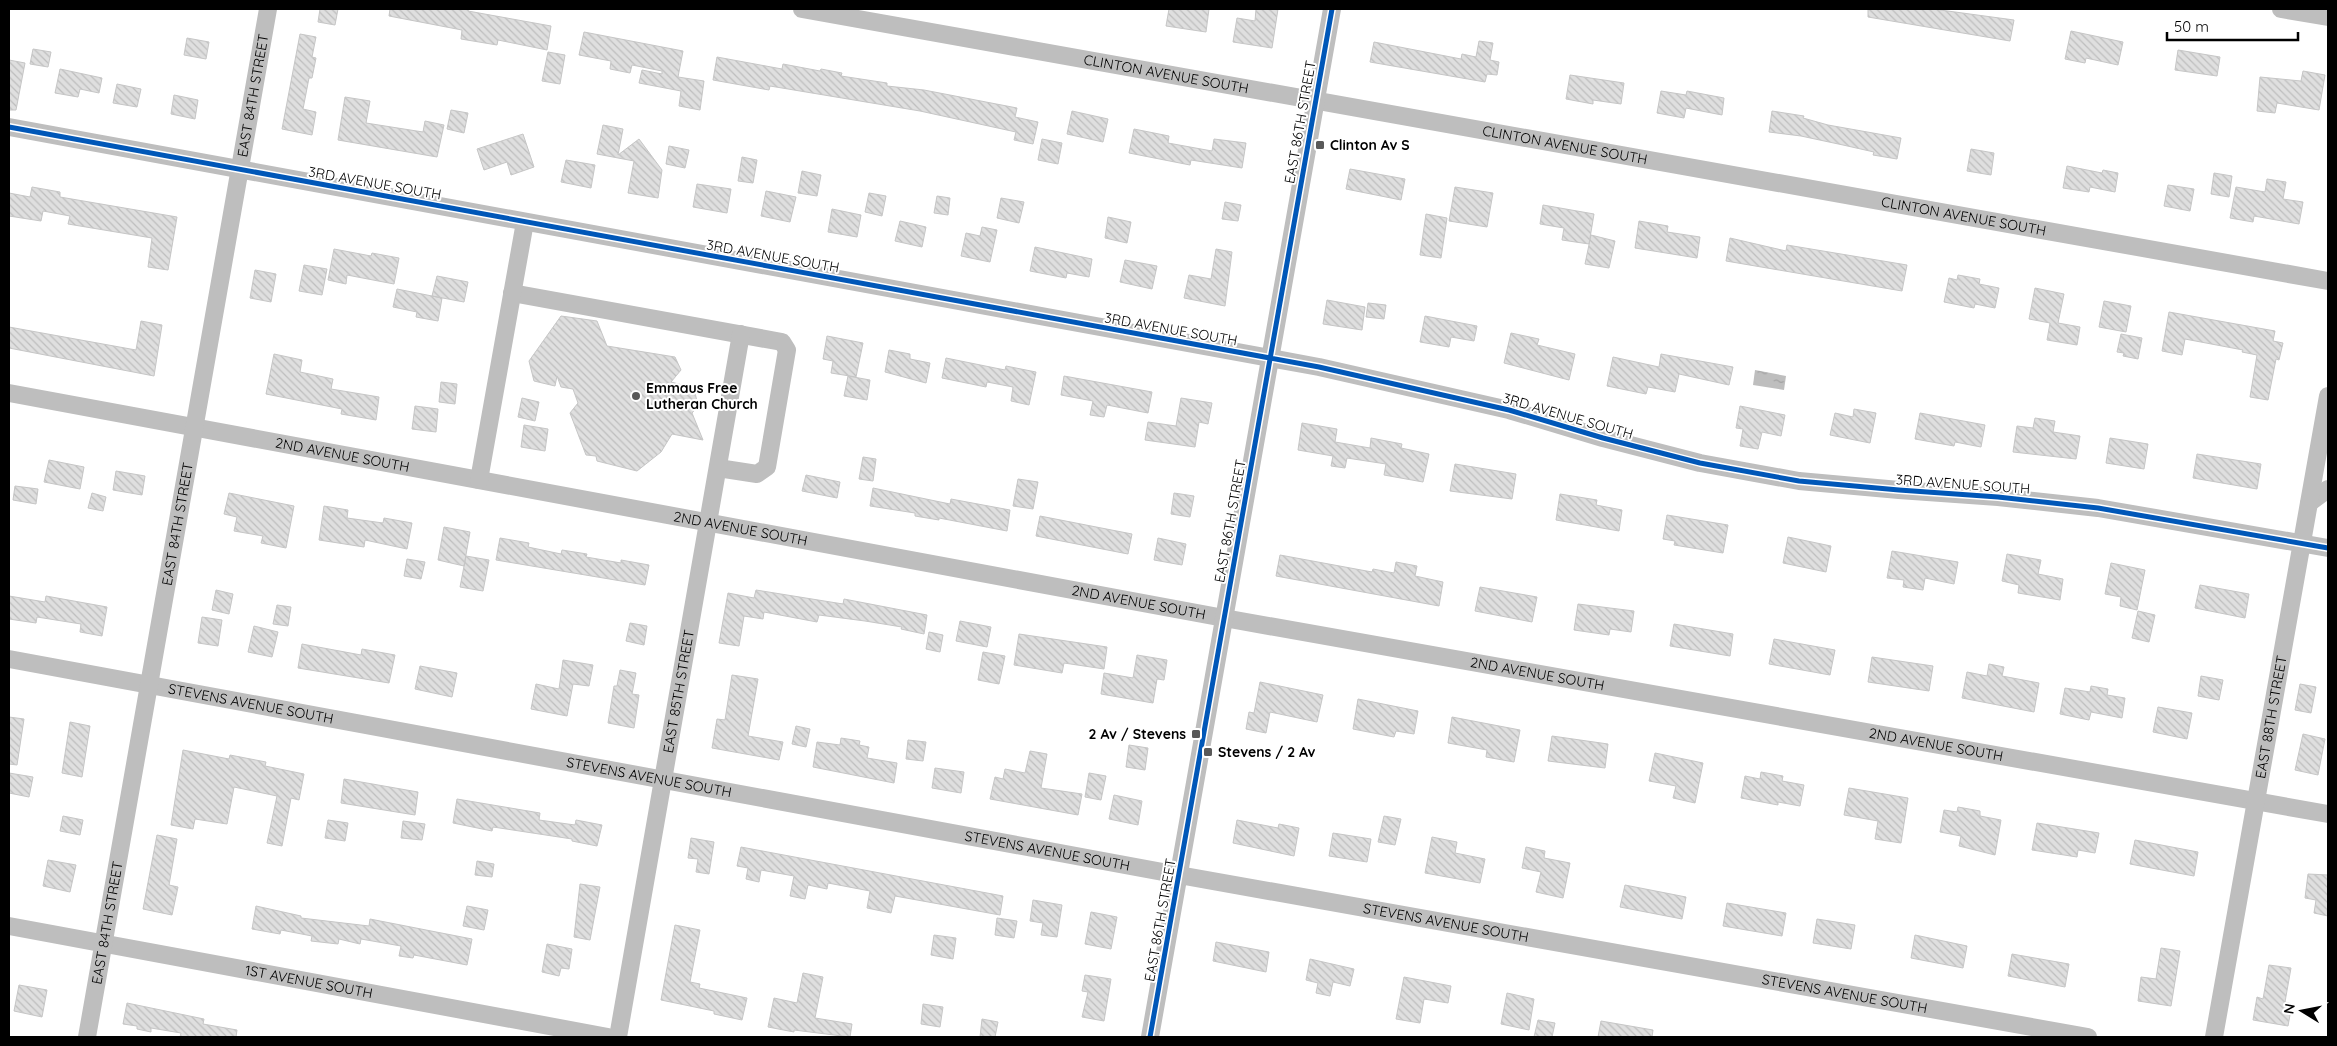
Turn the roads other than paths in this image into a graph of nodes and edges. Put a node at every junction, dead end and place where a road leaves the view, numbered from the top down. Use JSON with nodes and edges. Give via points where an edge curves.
{"nodes":[{"id":1,"x":268,"y":9,"type":"edge"},
{"id":2,"x":802,"y":9,"type":"edge"},
{"id":3,"x":1332,"y":9,"type":"edge"},
{"id":4,"x":2281,"y":9,"type":"edge"},
{"id":5,"x":2328,"y":17,"type":"edge"},
{"id":6,"x":1316,"y":99,"type":"junction"},
{"id":7,"x":9,"y":127,"type":"edge"},
{"id":8,"x":239,"y":170,"type":"junction"},
{"id":9,"x":525,"y":222,"type":"junction"},
{"id":10,"x":2328,"y":281,"type":"edge"},
{"id":11,"x":512,"y":293,"type":"junction"},
{"id":12,"x":741,"y":334,"type":"junction"},
{"id":13,"x":1270,"y":358,"type":"junction"},
{"id":14,"x":9,"y":393,"type":"edge"},
{"id":15,"x":2328,"y":396,"type":"edge"},
{"id":16,"x":194,"y":427,"type":"junction"},
{"id":17,"x":718,"y":468,"type":"junction"},
{"id":18,"x":479,"y":480,"type":"junction"},
{"id":19,"x":2328,"y":489,"type":"edge"},
{"id":20,"x":2309,"y":503,"type":"junction"},
{"id":21,"x":708,"y":522,"type":"junction"},
{"id":22,"x":2302,"y":544,"type":"junction"},
{"id":23,"x":2328,"y":548,"type":"edge"},
{"id":24,"x":1224,"y":618,"type":"junction"},
{"id":25,"x":9,"y":659,"type":"edge"},
{"id":26,"x":149,"y":685,"type":"junction"},
{"id":27,"x":663,"y":780,"type":"junction"},
{"id":28,"x":2256,"y":801,"type":"junction"},
{"id":29,"x":2328,"y":814,"type":"edge"},
{"id":30,"x":1179,"y":875,"type":"junction"},
{"id":31,"x":9,"y":926,"type":"edge"},
{"id":32,"x":103,"y":944,"type":"junction"},
{"id":33,"x":87,"y":1037,"type":"edge"},
{"id":34,"x":608,"y":1037,"type":"edge"},
{"id":35,"x":618,"y":1037,"type":"edge"},
{"id":36,"x":1150,"y":1037,"type":"edge"},
{"id":37,"x":2088,"y":1037,"type":"edge"},
{"id":38,"x":2214,"y":1037,"type":"edge"}],
"edges":[{"from":1,"to":8,"type":"street","name":"EAST 84TH STREET"},
{"from":2,"to":6,"type":"street","name":"CLINTON AVENUE SOUTH"},
{"from":3,"to":6,"type":"street","name":"EAST 86TH STREET"},
{"from":4,"to":5,"type":"street"},
{"from":6,"to":10,"type":"street","name":"CLINTON AVENUE SOUTH"},
{"from":6,"to":13,"type":"street","name":"EAST 86TH STREET"},
{"from":7,"to":8,"type":"street","name":"3RD AVENUE SOUTH"},
{"from":8,"to":9,"type":"street","name":"3RD AVENUE SOUTH"},
{"from":8,"to":16,"type":"street","name":"EAST 84TH STREET"},
{"from":9,"to":11,"type":"street"},
{"from":9,"to":13,"type":"street","name":"3RD AVENUE SOUTH"},
{"from":11,"to":12,"type":"street"},
{"from":11,"to":18,"type":"street"},
{"from":12,"to":17,"type":"street","name":"EAST 85TH STREET"},
{"from":12,"to":17,"type":"street","via":[[782,342],[787,350],[767,466],[757,474]]},
{"from":13,"to":22,"type":"street","name":"3RD AVENUE SOUTH","via":[[1415,387],[1700,463],[1799,481],[1998,496],[2098,508]]},
{"from":13,"to":24,"type":"street","name":"EAST 86TH STREET"},
{"from":14,"to":16,"type":"street","name":"2ND AVENUE SOUTH"},
{"from":15,"to":20,"type":"street","name":"EAST 88TH STREET"},
{"from":16,"to":18,"type":"street","name":"2ND AVENUE SOUTH"},
{"from":16,"to":26,"type":"street","name":"EAST 84TH STREET"},
{"from":17,"to":21,"type":"street","name":"EAST 85TH STREET"},
{"from":18,"to":21,"type":"street","name":"2ND AVENUE SOUTH"},
{"from":19,"to":20,"type":"street"},
{"from":20,"to":22,"type":"street","name":"EAST 88TH STREET"},
{"from":21,"to":24,"type":"street","name":"2ND AVENUE SOUTH"},
{"from":21,"to":27,"type":"street","name":"EAST 85TH STREET"},
{"from":22,"to":23,"type":"street","name":"3RD AVENUE SOUTH"},
{"from":22,"to":28,"type":"street","name":"EAST 88TH STREET"},
{"from":24,"to":28,"type":"street","name":"2ND AVENUE SOUTH"},
{"from":24,"to":30,"type":"street","name":"EAST 86TH STREET"},
{"from":25,"to":26,"type":"street","name":"STEVENS AVENUE SOUTH"},
{"from":26,"to":27,"type":"street","name":"STEVENS AVENUE SOUTH"},
{"from":26,"to":32,"type":"street","name":"EAST 84TH STREET"},
{"from":27,"to":30,"type":"street","name":"STEVENS AVENUE SOUTH"},
{"from":27,"to":35,"type":"street","name":"EAST 85TH STREET"},
{"from":28,"to":29,"type":"street","name":"2ND AVENUE SOUTH"},
{"from":28,"to":38,"type":"street","name":"EAST 88TH STREET"},
{"from":30,"to":36,"type":"street","name":"EAST 86TH STREET"},
{"from":30,"to":37,"type":"street","name":"STEVENS AVENUE SOUTH"},
{"from":31,"to":32,"type":"street","name":"1ST AVENUE SOUTH"},
{"from":32,"to":33,"type":"street","name":"EAST 84TH STREET"},
{"from":32,"to":34,"type":"street","name":"1ST AVENUE SOUTH"}]}
